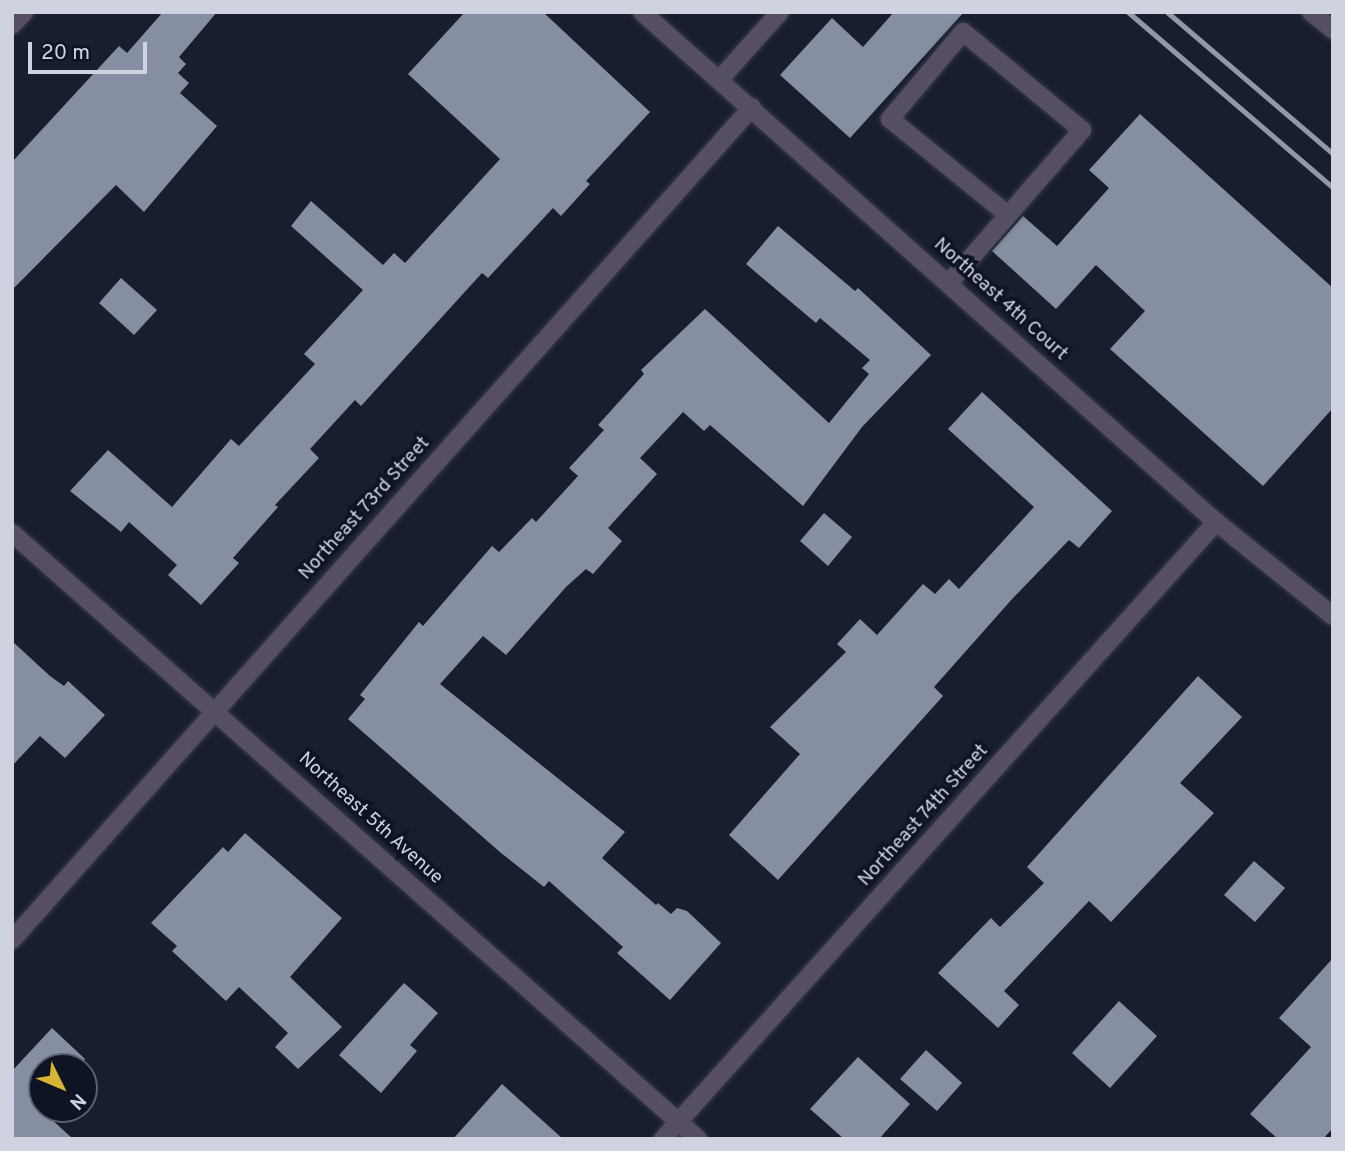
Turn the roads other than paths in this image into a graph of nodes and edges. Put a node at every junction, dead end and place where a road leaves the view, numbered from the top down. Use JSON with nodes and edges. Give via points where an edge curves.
{"nodes":[{"id":1,"x":24,"y":12,"type":"edge"},
{"id":2,"x":642,"y":12,"type":"edge"},
{"id":3,"x":780,"y":12,"type":"edge"},
{"id":4,"x":1311,"y":12,"type":"edge"},
{"id":5,"x":12,"y":25,"type":"edge"},
{"id":6,"x":1333,"y":30,"type":"edge"},
{"id":7,"x":719,"y":80,"type":"junction"},
{"id":8,"x":752,"y":107,"type":"junction"},
{"id":9,"x":1007,"y":215,"type":"junction"},
{"id":10,"x":949,"y":283,"type":"junction"},
{"id":11,"x":1216,"y":522,"type":"junction"},
{"id":12,"x":12,"y":533,"type":"edge"},
{"id":13,"x":1333,"y":616,"type":"edge"},
{"id":14,"x":214,"y":709,"type":"junction"},
{"id":15,"x":12,"y":940,"type":"edge"},
{"id":16,"x":678,"y":1122,"type":"junction"},
{"id":17,"x":663,"y":1139,"type":"edge"},
{"id":18,"x":698,"y":1139,"type":"edge"}],
"edges":[{"from":1,"to":5,"type":"street"},
{"from":2,"to":7,"type":"street","name":"Northeast 4th Court"},
{"from":3,"to":7,"type":"street"},
{"from":4,"to":6,"type":"street"},
{"from":7,"to":8,"type":"street","name":"Northeast 4th Court"},
{"from":8,"to":10,"type":"street","name":"Northeast 4th Court"},
{"from":8,"to":14,"type":"street","name":"Northeast 73rd Street"},
{"from":9,"to":9,"type":"street","via":[[1082,130],[963,32],[890,119]]},
{"from":9,"to":10,"type":"street"},
{"from":10,"to":11,"type":"street","name":"Northeast 4th Court"},
{"from":11,"to":13,"type":"street","name":"Northeast 4th Court"},
{"from":11,"to":16,"type":"street","name":"Northeast 74th Street"},
{"from":12,"to":14,"type":"street","name":"Northeast 5th Avenue"},
{"from":14,"to":15,"type":"street","name":"Northeast 73rd Street"},
{"from":14,"to":16,"type":"street","name":"Northeast 5th Avenue"},
{"from":16,"to":17,"type":"street","name":"Northeast 74th Street"},
{"from":16,"to":18,"type":"street","name":"Northeast 5th Avenue"}]}
